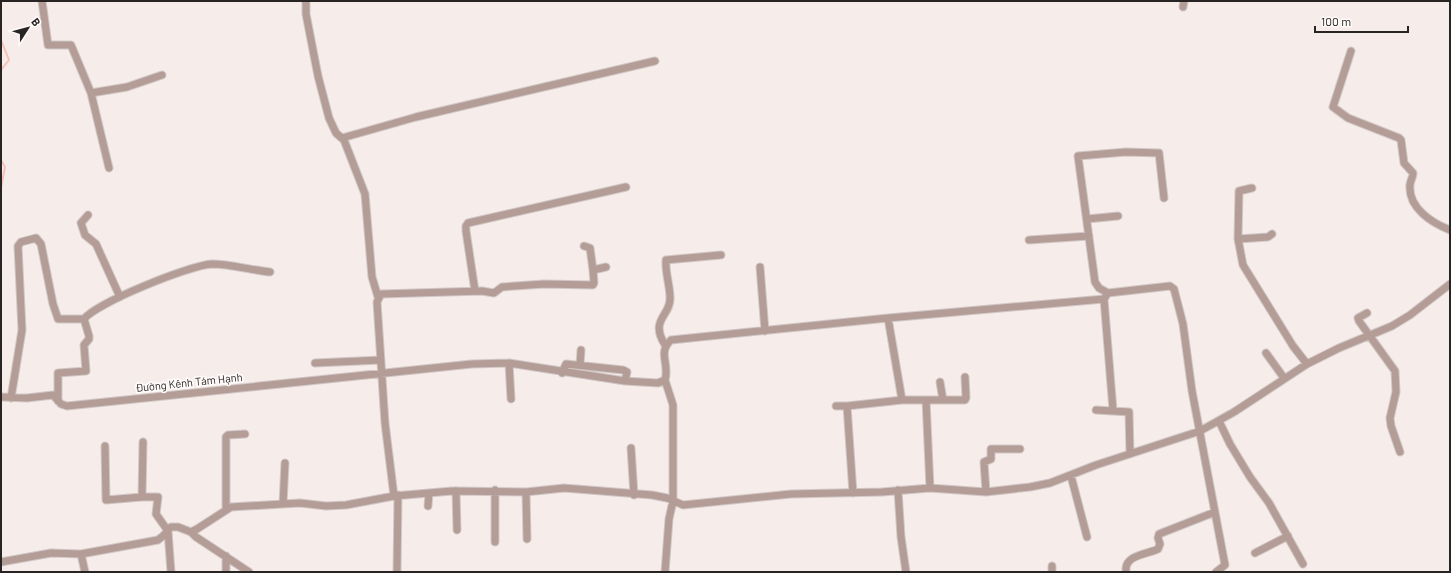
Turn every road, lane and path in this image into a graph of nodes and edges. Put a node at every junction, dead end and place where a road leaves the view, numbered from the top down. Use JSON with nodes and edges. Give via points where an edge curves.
{"nodes":[{"id":1,"x":42,"y":1,"type":"edge"},
{"id":2,"x":306,"y":1,"type":"edge"},
{"id":3,"x":1352,"y":51,"type":"dead end"},
{"id":4,"x":655,"y":62,"type":"dead end"},
{"id":5,"x":162,"y":75,"type":"dead end"},
{"id":6,"x":91,"y":93,"type":"junction"},
{"id":7,"x":342,"y":138,"type":"junction"},
{"id":8,"x":109,"y":168,"type":"dead end"},
{"id":9,"x":626,"y":187,"type":"dead end"},
{"id":10,"x":1252,"y":188,"type":"dead end"},
{"id":11,"x":1164,"y":198,"type":"dead end"},
{"id":12,"x":88,"y":215,"type":"dead end"},
{"id":13,"x":1118,"y":216,"type":"dead end"},
{"id":14,"x":1087,"y":219,"type":"junction"},
{"id":15,"x":1450,"y":230,"type":"edge"},
{"id":16,"x":1272,"y":234,"type":"dead end"},
{"id":17,"x":1089,"y":236,"type":"junction"},
{"id":18,"x":1029,"y":240,"type":"dead end"},
{"id":19,"x":1238,"y":240,"type":"junction"},
{"id":20,"x":584,"y":246,"type":"dead end"},
{"id":21,"x":721,"y":255,"type":"dead end"},
{"id":22,"x":760,"y":267,"type":"dead end"},
{"id":23,"x":606,"y":268,"type":"dead end"},
{"id":24,"x":593,"y":270,"type":"junction"},
{"id":25,"x":270,"y":272,"type":"dead end"},
{"id":26,"x":1450,"y":284,"type":"edge"},
{"id":27,"x":475,"y":291,"type":"junction"},
{"id":28,"x":1106,"y":296,"type":"junction"},
{"id":29,"x":120,"y":297,"type":"junction"},
{"id":30,"x":378,"y":297,"type":"junction"},
{"id":31,"x":1367,"y":313,"type":"dead end"},
{"id":32,"x":888,"y":318,"type":"junction"},
{"id":33,"x":84,"y":319,"type":"junction"},
{"id":34,"x":766,"y":331,"type":"junction"},
{"id":35,"x":1369,"y":336,"type":"junction"},
{"id":36,"x":666,"y":345,"type":"junction"},
{"id":37,"x":581,"y":350,"type":"dead end"},
{"id":38,"x":1266,"y":354,"type":"dead end"},
{"id":39,"x":381,"y":360,"type":"junction"},
{"id":40,"x":315,"y":363,"type":"dead end"},
{"id":41,"x":508,"y":364,"type":"junction"},
{"id":42,"x":1307,"y":364,"type":"junction"},
{"id":43,"x":580,"y":365,"type":"junction"},
{"id":44,"x":382,"y":373,"type":"junction"},
{"id":45,"x":562,"y":373,"type":"junction"},
{"id":46,"x":965,"y":377,"type":"dead end"},
{"id":47,"x":1284,"y":378,"type":"junction"},
{"id":48,"x":665,"y":380,"type":"junction"},
{"id":49,"x":625,"y":381,"type":"junction"},
{"id":50,"x":940,"y":382,"type":"dead end"},
{"id":51,"x":1,"y":397,"type":"edge"},
{"id":52,"x":11,"y":398,"type":"junction"},
{"id":53,"x":511,"y":399,"type":"dead end"},
{"id":54,"x":902,"y":400,"type":"junction"},
{"id":55,"x":926,"y":400,"type":"junction"},
{"id":56,"x":943,"y":400,"type":"junction"},
{"id":57,"x":58,"y":401,"type":"junction"},
{"id":58,"x":836,"y":406,"type":"dead end"},
{"id":59,"x":847,"y":406,"type":"junction"},
{"id":60,"x":1096,"y":410,"type":"dead end"},
{"id":61,"x":1113,"y":410,"type":"junction"},
{"id":62,"x":1219,"y":421,"type":"junction"},
{"id":63,"x":1200,"y":431,"type":"junction"},
{"id":64,"x":245,"y":434,"type":"dead end"},
{"id":65,"x":143,"y":442,"type":"dead end"},
{"id":66,"x":105,"y":446,"type":"dead end"},
{"id":67,"x":631,"y":448,"type":"dead end"},
{"id":68,"x":1020,"y":449,"type":"dead end"},
{"id":69,"x":1400,"y":452,"type":"dead end"},
{"id":70,"x":1130,"y":454,"type":"junction"},
{"id":71,"x":285,"y":463,"type":"dead end"},
{"id":72,"x":1071,"y":476,"type":"junction"},
{"id":73,"x":930,"y":488,"type":"junction"},
{"id":74,"x":495,"y":490,"type":"junction"},
{"id":75,"x":898,"y":490,"type":"junction"},
{"id":76,"x":456,"y":491,"type":"junction"},
{"id":77,"x":526,"y":492,"type":"junction"},
{"id":78,"x":853,"y":492,"type":"junction"},
{"id":79,"x":986,"y":492,"type":"junction"},
{"id":80,"x":429,"y":493,"type":"junction"},
{"id":81,"x":634,"y":494,"type":"junction"},
{"id":82,"x":142,"y":496,"type":"junction"},
{"id":83,"x":396,"y":496,"type":"junction"},
{"id":84,"x":673,"y":501,"type":"junction"},
{"id":85,"x":283,"y":504,"type":"junction"},
{"id":86,"x":428,"y":506,"type":"dead end"},
{"id":87,"x":226,"y":510,"type":"junction"},
{"id":88,"x":1215,"y":512,"type":"junction"},
{"id":89,"x":457,"y":530,"type":"dead end"},
{"id":90,"x":168,"y":531,"type":"junction"},
{"id":91,"x":190,"y":532,"type":"junction"},
{"id":92,"x":1288,"y":536,"type":"junction"},
{"id":93,"x":1087,"y":537,"type":"dead end"},
{"id":94,"x":527,"y":539,"type":"dead end"},
{"id":95,"x":495,"y":542,"type":"dead end"},
{"id":96,"x":1255,"y":553,"type":"dead end"},
{"id":97,"x":81,"y":554,"type":"junction"},
{"id":98,"x":226,"y":556,"type":"junction"},
{"id":99,"x":1,"y":562,"type":"edge"},
{"id":100,"x":1303,"y":564,"type":"dead end"},
{"id":101,"x":1226,"y":568,"type":"edge"},
{"id":102,"x":1126,"y":570,"type":"dead end"},
{"id":103,"x":85,"y":572,"type":"edge"},
{"id":104,"x":171,"y":572,"type":"edge"},
{"id":105,"x":226,"y":572,"type":"edge"},
{"id":106,"x":250,"y":572,"type":"edge"},
{"id":107,"x":397,"y":572,"type":"edge"},
{"id":108,"x":665,"y":572,"type":"edge"},
{"id":109,"x":906,"y":572,"type":"edge"},
{"id":110,"x":1216,"y":572,"type":"edge"}],
"edges":[{"from":1,"to":6,"type":"street","via":[[48,44],[70,45]]},
{"from":2,"to":7,"type":"street","via":[[306,14],[318,76],[330,118],[336,133]]},
{"from":3,"to":15,"type":"street","via":[[1333,107],[1352,120],[1402,140],[1404,163],[1413,173],[1409,184],[1410,191],[1418,209],[1440,227]]},
{"from":4,"to":7,"type":"street","via":[[416,117]]},
{"from":5,"to":6,"type":"street","via":[[127,87]]},
{"from":6,"to":8,"type":"street"},
{"from":7,"to":30,"type":"street","via":[[365,194],[372,277]]},
{"from":9,"to":27,"type":"street","via":[[468,223],[466,231]]},
{"from":10,"to":19,"type":"street","via":[[1239,191]]},
{"from":11,"to":14,"type":"street","via":[[1159,153],[1079,155]]},
{"from":12,"to":29,"type":"street","via":[[82,223],[85,235],[96,244]]},
{"from":13,"to":14,"type":"street"},
{"from":14,"to":17,"type":"street"},
{"from":16,"to":19,"type":"street","via":[[1268,237]]},
{"from":17,"to":18,"type":"street"},
{"from":17,"to":28,"type":"street","via":[[1095,282]]},
{"from":19,"to":42,"type":"street","via":[[1245,269]]},
{"from":20,"to":24,"type":"street","via":[[590,248]]},
{"from":21,"to":36,"type":"street","via":[[666,260],[670,299],[659,330]]},
{"from":22,"to":34,"type":"street"},
{"from":23,"to":24,"type":"street"},
{"from":24,"to":27,"type":"street","via":[[593,285],[544,284],[502,287],[494,293]]},
{"from":25,"to":29,"type":"street","via":[[213,264],[195,266]]},
{"from":26,"to":35,"type":"street","via":[[1410,315]]},
{"from":27,"to":30,"type":"street","via":[[381,294]]},
{"from":28,"to":32,"type":"street"},
{"from":28,"to":61,"type":"street"},
{"from":28,"to":63,"type":"street","via":[[1170,286],[1174,289],[1183,324]]},
{"from":29,"to":33,"type":"street","via":[[106,303]]},
{"from":30,"to":39,"type":"street"},
{"from":31,"to":35,"type":"street","via":[[1358,318]]},
{"from":32,"to":34,"type":"street"},
{"from":32,"to":54,"type":"street"},
{"from":33,"to":52,"type":"street","via":[[58,319],[41,244],[36,238],[21,242],[18,246],[22,330]]},
{"from":33,"to":57,"type":"street","via":[[89,336],[84,345],[86,370],[58,373]]},
{"from":34,"to":36,"type":"street","via":[[671,340]]},
{"from":35,"to":42,"type":"street"},
{"from":35,"to":69,"type":"street","via":[[1394,371],[1396,392],[1390,418]]},
{"from":36,"to":48,"type":"street","via":[[663,352]]},
{"from":37,"to":43,"type":"street"},
{"from":38,"to":47,"type":"street"},
{"from":39,"to":40,"type":"street"},
{"from":39,"to":44,"type":"street"},
{"from":41,"to":44,"type":"street","name":"Đường Kênh Tám Hạnh","via":[[472,364]]},
{"from":41,"to":45,"type":"street","name":"Đường Kênh Tám Hạnh"},
{"from":41,"to":53,"type":"street"},
{"from":42,"to":47,"type":"street"},
{"from":43,"to":45,"type":"street","via":[[565,364]]},
{"from":43,"to":49,"type":"street","via":[[623,370],[627,372]]},
{"from":44,"to":57,"type":"street","name":"Đường Kênh Tám Hạnh","via":[[67,406]]},
{"from":44,"to":83,"type":"street","via":[[385,423]]},
{"from":45,"to":49,"type":"street","name":"Đường Kênh Tám Hạnh"},
{"from":46,"to":56,"type":"street","via":[[965,400]]},
{"from":47,"to":62,"type":"street"},
{"from":48,"to":49,"type":"street","name":"Đường Kênh Tám Hạnh","via":[[658,383]]},
{"from":48,"to":84,"type":"street","via":[[673,405]]},
{"from":50,"to":56,"type":"street"},
{"from":51,"to":52,"type":"street","name":"Đường Kênh Tám Hạnh"},
{"from":52,"to":57,"type":"street","name":"Đường Kênh Tám Hạnh","via":[[53,395]]},
{"from":54,"to":55,"type":"street"},
{"from":54,"to":59,"type":"street"},
{"from":55,"to":56,"type":"street"},
{"from":55,"to":73,"type":"street"},
{"from":58,"to":59,"type":"street"},
{"from":59,"to":78,"type":"street"},
{"from":60,"to":61,"type":"street"},
{"from":61,"to":70,"type":"street","via":[[1129,414]]},
{"from":62,"to":63,"type":"street"},
{"from":62,"to":92,"type":"street","via":[[1230,444]]},
{"from":63,"to":70,"type":"street"},
{"from":63,"to":88,"type":"street"},
{"from":64,"to":87,"type":"street","via":[[226,437]]},
{"from":65,"to":82,"type":"street"},
{"from":66,"to":82,"type":"street","via":[[106,500]]},
{"from":67,"to":81,"type":"street"},
{"from":68,"to":79,"type":"street","via":[[991,449],[991,459],[984,462]]},
{"from":70,"to":72,"type":"street"},
{"from":71,"to":85,"type":"street"},
{"from":72,"to":79,"type":"street","via":[[1030,487]]},
{"from":72,"to":93,"type":"street"},
{"from":73,"to":75,"type":"street"},
{"from":73,"to":79,"type":"street"},
{"from":74,"to":76,"type":"street"},
{"from":74,"to":77,"type":"street"},
{"from":74,"to":95,"type":"street"},
{"from":75,"to":78,"type":"street"},
{"from":75,"to":109,"type":"street"},
{"from":76,"to":80,"type":"street"},
{"from":76,"to":89,"type":"street"},
{"from":77,"to":81,"type":"street","via":[[564,488]]},
{"from":77,"to":94,"type":"street"},
{"from":78,"to":84,"type":"street","via":[[791,494],[697,505],[683,505]]},
{"from":80,"to":83,"type":"street"},
{"from":80,"to":86,"type":"street"},
{"from":81,"to":84,"type":"street","via":[[652,495]]},
{"from":82,"to":90,"type":"street","via":[[158,497],[156,514]]},
{"from":83,"to":85,"type":"street","via":[[346,505]]},
{"from":83,"to":107,"type":"street"},
{"from":84,"to":108,"type":"street"},
{"from":85,"to":87,"type":"street","via":[[231,507]]},
{"from":87,"to":91,"type":"street"},
{"from":88,"to":101,"type":"street"},
{"from":88,"to":102,"type":"street","via":[[1159,534],[1158,549],[1129,560]]},
{"from":90,"to":91,"type":"street","via":[[171,527],[178,527]]},
{"from":90,"to":97,"type":"street","via":[[158,540]]},
{"from":90,"to":104,"type":"street"},
{"from":91,"to":98,"type":"street"},
{"from":92,"to":96,"type":"street"},
{"from":92,"to":100,"type":"street"},
{"from":97,"to":99,"type":"street","via":[[51,554]]},
{"from":97,"to":103,"type":"street"},
{"from":98,"to":105,"type":"street"},
{"from":98,"to":106,"type":"street"},
{"from":101,"to":110,"type":"street"}]}
